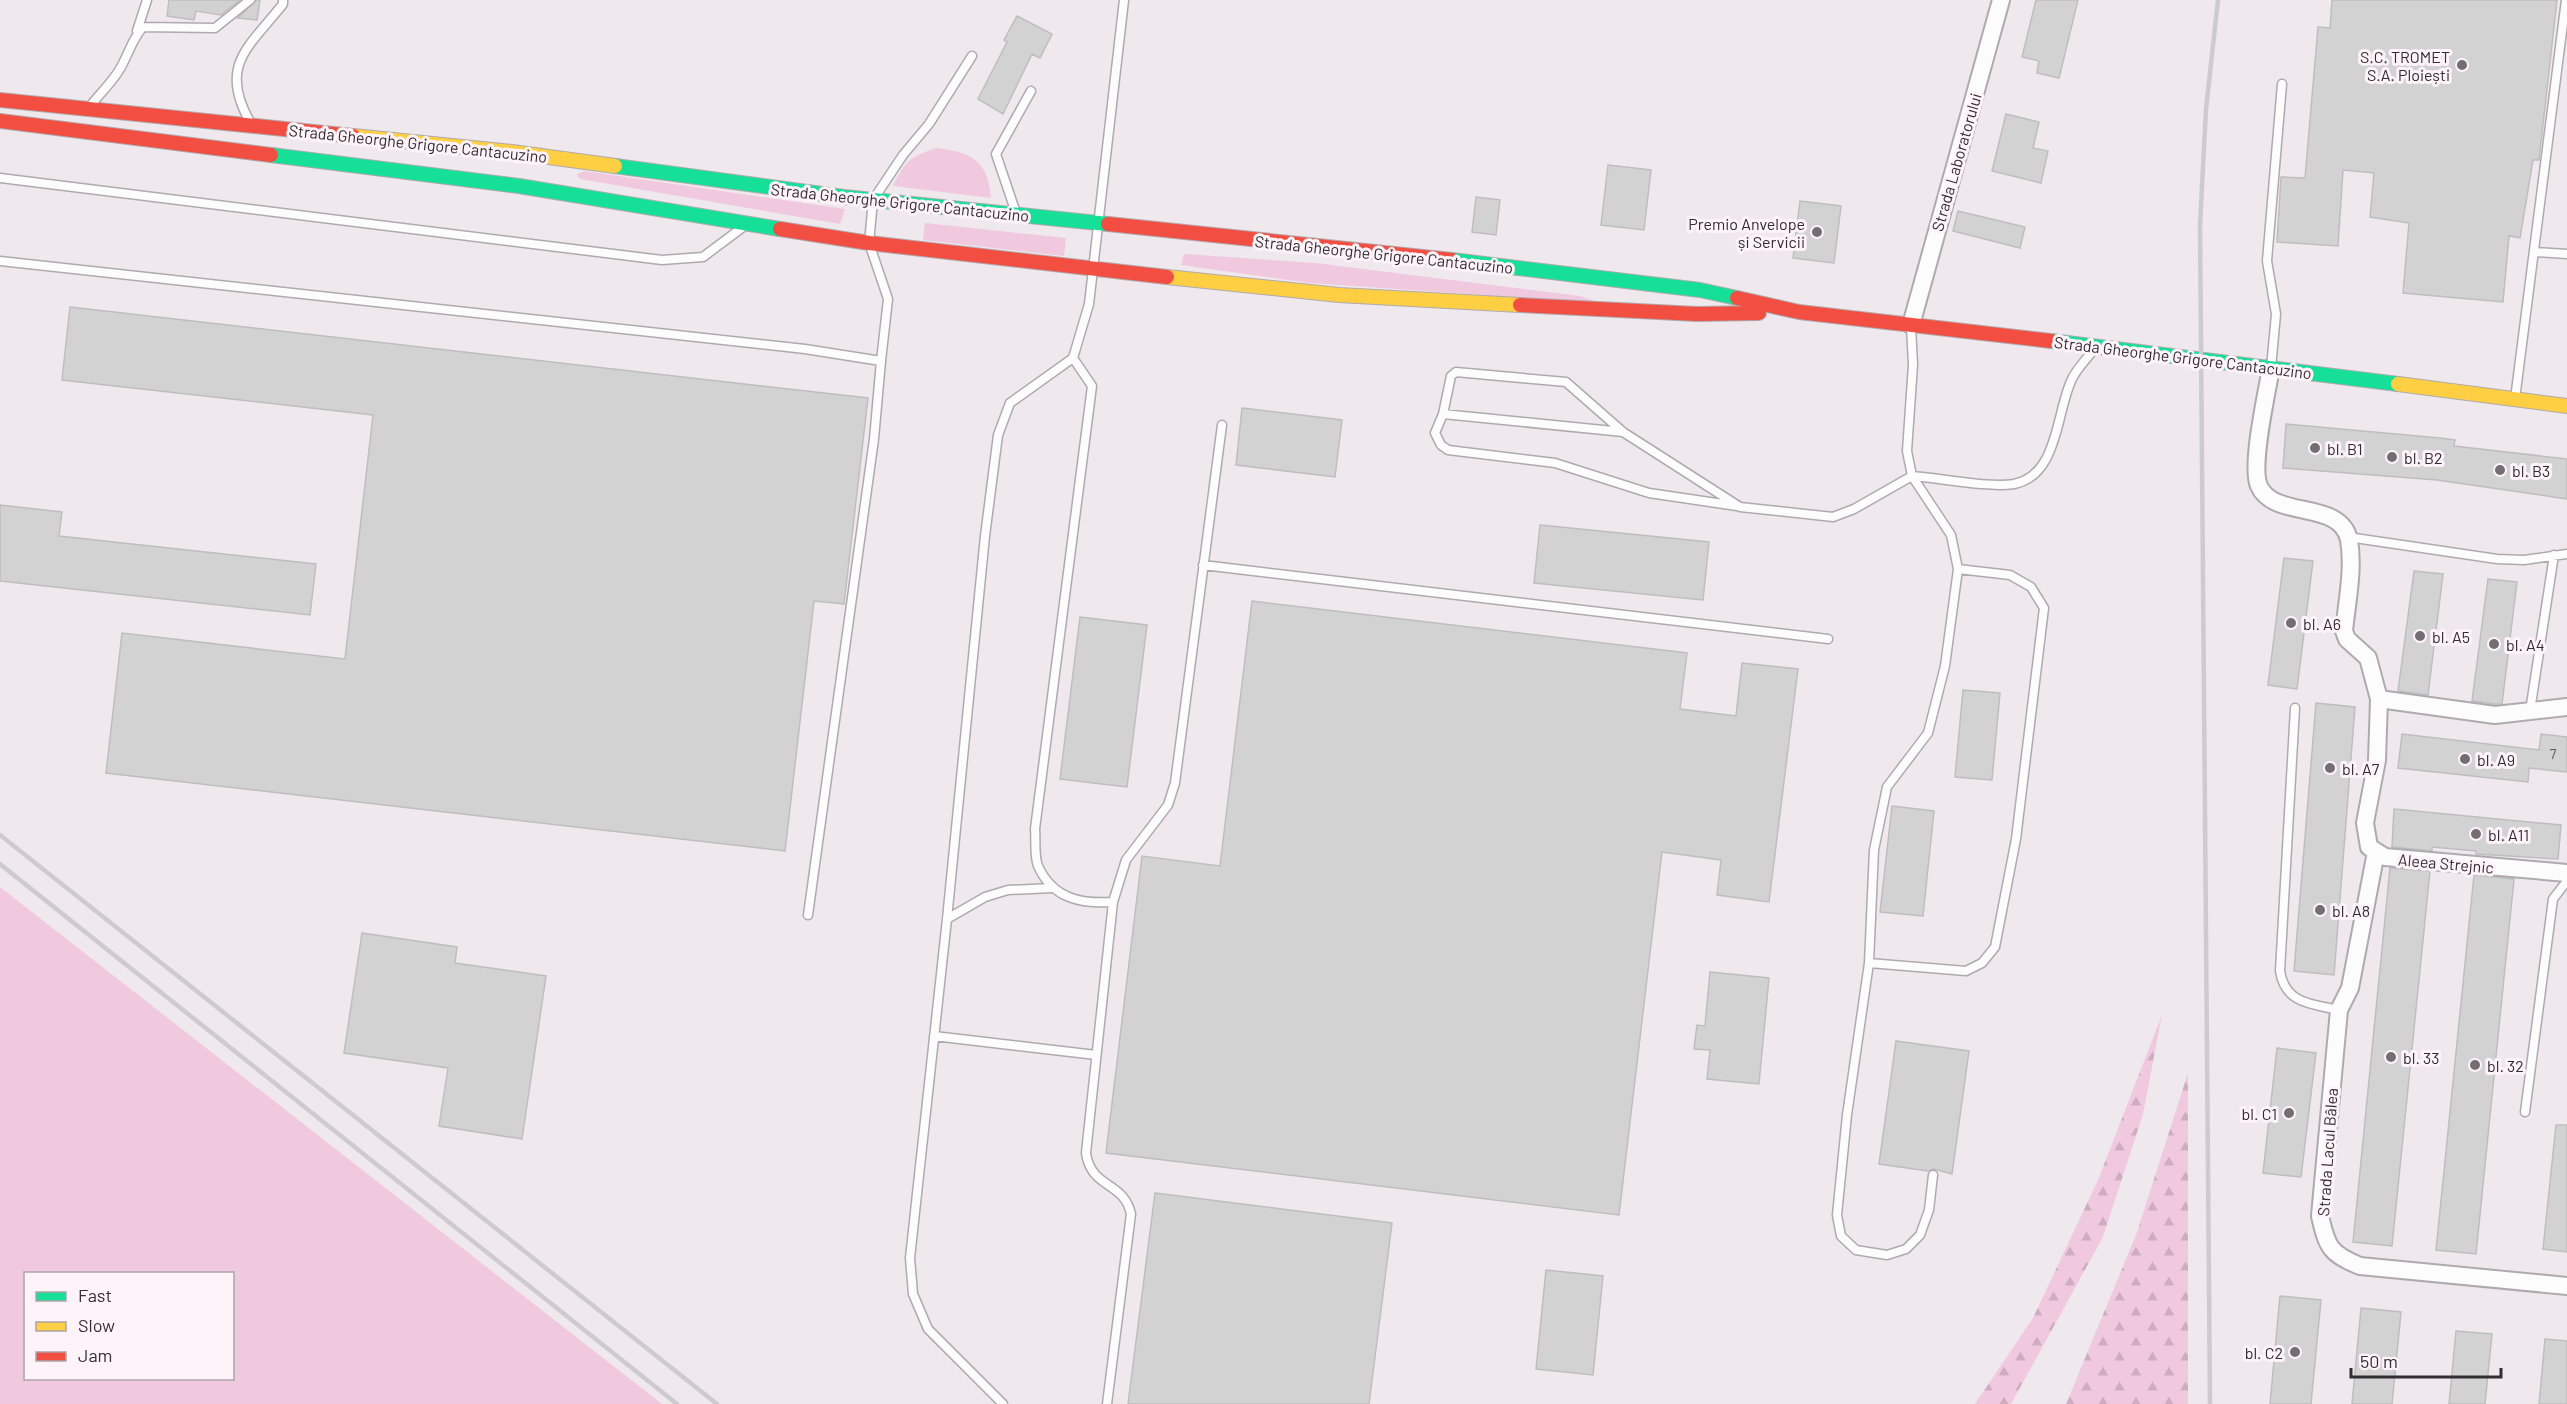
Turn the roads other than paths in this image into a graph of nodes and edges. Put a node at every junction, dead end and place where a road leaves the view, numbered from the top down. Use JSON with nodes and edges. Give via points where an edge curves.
{"nodes":[{"id":1,"x":147,"y":0,"type":"edge"},
{"id":2,"x":250,"y":0,"type":"edge"},
{"id":3,"x":283,"y":0,"type":"edge"},
{"id":4,"x":1124,"y":0,"type":"edge"},
{"id":5,"x":2001,"y":0,"type":"edge"},
{"id":6,"x":2566,"y":0,"type":"edge"},
{"id":7,"x":135,"y":36,"type":"junction"},
{"id":8,"x":972,"y":56,"type":"dead end"},
{"id":9,"x":2282,"y":84,"type":"dead end"},
{"id":10,"x":1031,"y":91,"type":"dead end"},
{"id":11,"x":0,"y":100,"type":"edge"},
{"id":12,"x":88,"y":109,"type":"junction"},
{"id":13,"x":0,"y":122,"type":"edge"},
{"id":14,"x":252,"y":125,"type":"junction"},
{"id":15,"x":34,"y":127,"type":"junction"},
{"id":16,"x":0,"y":128,"type":"edge"},
{"id":17,"x":0,"y":178,"type":"edge"},
{"id":18,"x":873,"y":200,"type":"junction"},
{"id":19,"x":1017,"y":215,"type":"junction"},
{"id":20,"x":748,"y":223,"type":"junction"},
{"id":21,"x":1098,"y":224,"type":"junction"},
{"id":22,"x":869,"y":243,"type":"junction"},
{"id":23,"x":2534,"y":252,"type":"junction"},
{"id":24,"x":2567,"y":254,"type":"edge"},
{"id":25,"x":0,"y":261,"type":"edge"},
{"id":26,"x":1094,"y":268,"type":"junction"},
{"id":27,"x":1799,"y":312,"type":"junction"},
{"id":28,"x":1911,"y":325,"type":"junction"},
{"id":29,"x":2096,"y":346,"type":"junction"},
{"id":30,"x":1073,"y":358,"type":"junction"},
{"id":31,"x":881,"y":361,"type":"junction"},
{"id":32,"x":2271,"y":368,"type":"junction"},
{"id":33,"x":2515,"y":400,"type":"junction"},
{"id":34,"x":2567,"y":406,"type":"edge"},
{"id":35,"x":1443,"y":414,"type":"junction"},
{"id":36,"x":1222,"y":425,"type":"dead end"},
{"id":37,"x":1623,"y":432,"type":"junction"},
{"id":38,"x":1912,"y":476,"type":"junction"},
{"id":39,"x":1740,"y":507,"type":"junction"},
{"id":40,"x":2348,"y":537,"type":"junction"},
{"id":41,"x":2567,"y":554,"type":"edge"},
{"id":42,"x":2554,"y":555,"type":"junction"},
{"id":43,"x":1203,"y":565,"type":"junction"},
{"id":44,"x":1958,"y":570,"type":"junction"},
{"id":45,"x":1828,"y":639,"type":"dead end"},
{"id":46,"x":2379,"y":699,"type":"junction"},
{"id":47,"x":2567,"y":707,"type":"edge"},
{"id":48,"x":2295,"y":708,"type":"dead end"},
{"id":49,"x":2530,"y":711,"type":"junction"},
{"id":50,"x":2376,"y":852,"type":"junction"},
{"id":51,"x":2567,"y":873,"type":"edge"},
{"id":52,"x":2567,"y":881,"type":"edge"},
{"id":53,"x":1053,"y":888,"type":"junction"},
{"id":54,"x":1113,"y":902,"type":"junction"},
{"id":55,"x":808,"y":915,"type":"dead end"},
{"id":56,"x":947,"y":919,"type":"junction"},
{"id":57,"x":1869,"y":963,"type":"junction"},
{"id":58,"x":2339,"y":1010,"type":"junction"},
{"id":59,"x":934,"y":1036,"type":"junction"},
{"id":60,"x":1096,"y":1054,"type":"junction"},
{"id":61,"x":2525,"y":1112,"type":"dead end"},
{"id":62,"x":1933,"y":1175,"type":"dead end"},
{"id":63,"x":2567,"y":1286,"type":"edge"},
{"id":64,"x":1003,"y":1404,"type":"edge"},
{"id":65,"x":1107,"y":1404,"type":"edge"}],
"edges":[{"from":1,"to":7,"type":"lane"},
{"from":2,"to":7,"type":"lane","via":[[215,28],[159,25],[143,27]]},
{"from":3,"to":14,"type":"lane","via":[[284,4],[246,48],[237,65],[240,104]]},
{"from":4,"to":21,"type":"lane"},
{"from":5,"to":28,"type":"street","name":"Strada Laboratorului"},
{"from":6,"to":23,"type":"lane"},
{"from":7,"to":12,"type":"lane","via":[[118,73]]},
{"from":8,"to":18,"type":"lane","via":[[929,124]]},
{"from":9,"to":32,"type":"lane","via":[[2267,261],[2276,314]]},
{"from":10,"to":19,"type":"lane","via":[[996,154]]},
{"from":11,"to":12,"type":"main road","name":"Strada Gheorghe Grigore Cantacuzino"},
{"from":12,"to":14,"type":"main road","name":"Strada Gheorghe Grigore Cantacuzino"},
{"from":13,"to":15,"type":"main road","name":"Strada Gheorghe Grigore Cantacuzino"},
{"from":14,"to":18,"type":"main road","name":"Strada Gheorghe Grigore Cantacuzino","via":[[512,152]]},
{"from":15,"to":16,"type":"main road"},
{"from":15,"to":20,"type":"main road","name":"Strada Gheorghe Grigore Cantacuzino","via":[[519,186]]},
{"from":17,"to":20,"type":"lane","via":[[662,260],[703,257]]},
{"from":18,"to":19,"type":"main road","name":"Strada Gheorghe Grigore Cantacuzino"},
{"from":18,"to":22,"type":"lane"},
{"from":19,"to":21,"type":"main road","name":"Strada Gheorghe Grigore Cantacuzino"},
{"from":20,"to":22,"type":"main road","name":"Strada Gheorghe Grigore Cantacuzino"},
{"from":21,"to":26,"type":"lane"},
{"from":21,"to":27,"type":"main road","name":"Strada Gheorghe Grigore Cantacuzino","via":[[1413,255],[1688,289]]},
{"from":22,"to":26,"type":"main road","name":"Strada Gheorghe Grigore Cantacuzino"},
{"from":22,"to":31,"type":"lane","via":[[888,299]]},
{"from":23,"to":24,"type":"lane"},
{"from":23,"to":33,"type":"lane"},
{"from":25,"to":31,"type":"lane","via":[[794,348]]},
{"from":26,"to":27,"type":"main road","name":"Strada Gheorghe Grigore Cantacuzino","via":[[1339,295],[1697,314]]},
{"from":26,"to":30,"type":"lane","via":[[1089,304]]},
{"from":27,"to":28,"type":"main road","name":"Strada Gheorghe Grigore Cantacuzino"},
{"from":28,"to":29,"type":"main road","name":"Strada Gheorghe Grigore Cantacuzino"},
{"from":28,"to":38,"type":"lane","via":[[1913,365],[1907,451]]},
{"from":29,"to":32,"type":"main road","name":"Strada Gheorghe Grigore Cantacuzino"},
{"from":29,"to":38,"type":"lane","via":[[2072,379],[2048,454],[2031,477],[2014,484],[1996,484]]},
{"from":30,"to":53,"type":"lane","via":[[1092,386],[1035,829],[1037,865]]},
{"from":30,"to":56,"type":"lane","via":[[1010,403],[998,435]]},
{"from":31,"to":55,"type":"lane","via":[[874,439]]},
{"from":32,"to":33,"type":"main road","name":"Strada Gheorghe Grigore Cantacuzino"},
{"from":32,"to":40,"type":"street","via":[[2256,465],[2259,486],[2271,500],[2330,518]]},
{"from":33,"to":34,"type":"main road","name":"Strada Gheorghe Grigore Cantacuzino"},
{"from":35,"to":37,"type":"lane"},
{"from":35,"to":37,"type":"lane","via":[[1451,376],[1456,372],[1558,381],[1566,382]]},
{"from":35,"to":39,"type":"lane","via":[[1435,433],[1448,450],[1555,463],[1649,493]]},
{"from":36,"to":43,"type":"lane"},
{"from":37,"to":39,"type":"lane"},
{"from":38,"to":39,"type":"lane","via":[[1833,517]]},
{"from":38,"to":44,"type":"lane","via":[[1951,535]]},
{"from":40,"to":42,"type":"lane","via":[[2497,559]]},
{"from":40,"to":46,"type":"street","name":"Aleea Strejnic","via":[[2344,631],[2368,658]]},
{"from":41,"to":42,"type":"lane"},
{"from":42,"to":49,"type":"lane"},
{"from":43,"to":45,"type":"lane"},
{"from":43,"to":54,"type":"lane","via":[[1175,783],[1168,805],[1126,860]]},
{"from":44,"to":57,"type":"lane","via":[[1945,666],[1928,733],[1887,787],[1874,850]]},
{"from":44,"to":57,"type":"lane","via":[[2010,575],[2031,588],[2044,608],[2016,839],[1995,947],[1982,963],[1966,971]]},
{"from":46,"to":49,"type":"street","via":[[2495,715]]},
{"from":46,"to":50,"type":"street","name":"Aleea Strejnic","via":[[2377,760],[2366,823],[2367,841]]},
{"from":47,"to":49,"type":"street"},
{"from":48,"to":58,"type":"lane","via":[[2280,971],[2289,995],[2300,1002]]},
{"from":50,"to":51,"type":"street","name":"Aleea Strejnic","via":[[2385,857]]},
{"from":50,"to":58,"type":"street","name":"Strada Lacul Bâlea","via":[[2350,988]]},
{"from":52,"to":61,"type":"lane","via":[[2553,899]]},
{"from":53,"to":54,"type":"lane","via":[[1067,899]]},
{"from":53,"to":56,"type":"lane","via":[[1008,890],[985,897]]},
{"from":54,"to":60,"type":"lane"},
{"from":56,"to":59,"type":"lane"},
{"from":57,"to":62,"type":"lane","via":[[1847,1115],[1837,1215],[1841,1236],[1856,1250],[1887,1255],[1906,1249],[1920,1235],[1929,1210]]},
{"from":58,"to":63,"type":"street","name":"Strada Lacul Bâlea","via":[[2320,1216],[2325,1241],[2337,1257],[2360,1266]]},
{"from":59,"to":60,"type":"lane"},
{"from":59,"to":64,"type":"lane","via":[[910,1258],[913,1294],[928,1329]]},
{"from":60,"to":65,"type":"lane","via":[[1087,1163],[1094,1176],[1120,1193],[1131,1214]]}]}
